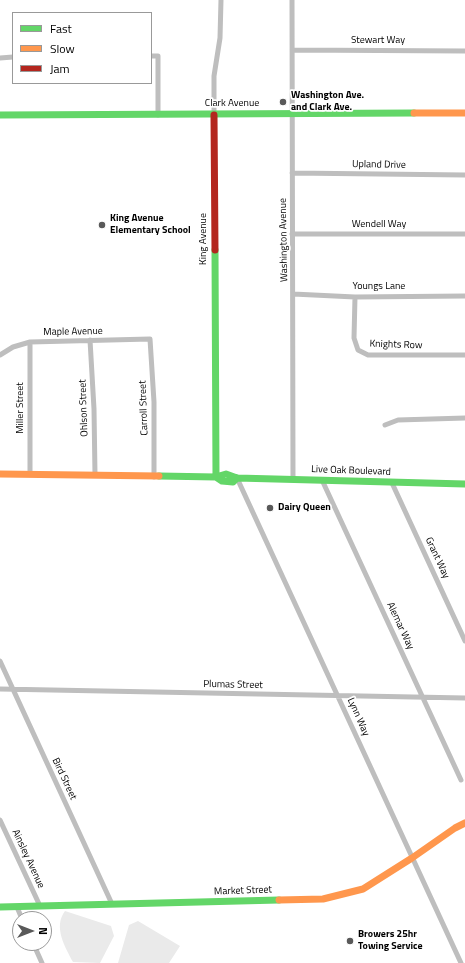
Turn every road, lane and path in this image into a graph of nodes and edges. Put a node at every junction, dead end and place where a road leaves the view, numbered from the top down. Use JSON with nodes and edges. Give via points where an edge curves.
{"nodes":[{"id":1,"x":221,"y":0,"type":"edge"},
{"id":2,"x":292,"y":0,"type":"edge"},
{"id":3,"x":292,"y":50,"type":"junction"},
{"id":4,"x":465,"y":51,"type":"edge"},
{"id":5,"x":152,"y":56,"type":"edge"},
{"id":6,"x":12,"y":57,"type":"edge"},
{"id":7,"x":0,"y":58,"type":"edge"},
{"id":8,"x":465,"y":113,"type":"edge"},
{"id":9,"x":158,"y":114,"type":"junction"},
{"id":10,"x":214,"y":114,"type":"junction"},
{"id":11,"x":291,"y":114,"type":"junction"},
{"id":12,"x":0,"y":115,"type":"edge"},
{"id":13,"x":292,"y":173,"type":"junction"},
{"id":14,"x":465,"y":175,"type":"edge"},
{"id":15,"x":292,"y":234,"type":"junction"},
{"id":16,"x":465,"y":234,"type":"edge"},
{"id":17,"x":293,"y":294,"type":"junction"},
{"id":18,"x":465,"y":296,"type":"edge"},
{"id":19,"x":355,"y":297,"type":"junction"},
{"id":20,"x":90,"y":340,"type":"junction"},
{"id":21,"x":150,"y":340,"type":"joint"},
{"id":22,"x":30,"y":342,"type":"junction"},
{"id":23,"x":0,"y":355,"type":"edge"},
{"id":24,"x":465,"y":355,"type":"edge"},
{"id":25,"x":465,"y":418,"type":"edge"},
{"id":26,"x":385,"y":425,"type":"dead end"},
{"id":27,"x":0,"y":474,"type":"edge"},
{"id":28,"x":30,"y":474,"type":"junction"},
{"id":29,"x":95,"y":475,"type":"junction"},
{"id":30,"x":154,"y":477,"type":"junction"},
{"id":31,"x":216,"y":478,"type":"junction"},
{"id":32,"x":237,"y":478,"type":"junction"},
{"id":33,"x":293,"y":479,"type":"junction"},
{"id":34,"x":322,"y":480,"type":"junction"},
{"id":35,"x":392,"y":482,"type":"junction"},
{"id":36,"x":465,"y":484,"type":"edge"},
{"id":37,"x":465,"y":641,"type":"edge"},
{"id":38,"x":0,"y":661,"type":"edge"},
{"id":39,"x":0,"y":689,"type":"edge"},
{"id":40,"x":13,"y":690,"type":"junction"},
{"id":41,"x":338,"y":696,"type":"junction"},
{"id":42,"x":423,"y":697,"type":"junction"},
{"id":43,"x":465,"y":698,"type":"edge"},
{"id":44,"x":461,"y":780,"type":"dead end"},
{"id":45,"x":0,"y":820,"type":"edge"},
{"id":46,"x":465,"y":823,"type":"edge"},
{"id":47,"x":412,"y":858,"type":"junction"},
{"id":48,"x":112,"y":904,"type":"junction"},
{"id":49,"x":40,"y":906,"type":"junction"},
{"id":50,"x":0,"y":907,"type":"edge"},
{"id":51,"x":17,"y":907,"type":"junction"},
{"id":52,"x":19,"y":911,"type":"edge"},
{"id":53,"x":37,"y":951,"type":"edge"},
{"id":54,"x":42,"y":963,"type":"edge"},
{"id":55,"x":461,"y":963,"type":"edge"}],
"edges":[{"from":1,"to":10,"type":"street","name":"King Avenue","via":[[220,38],[214,76]]},
{"from":2,"to":3,"type":"street","name":"Washington Avenue"},
{"from":3,"to":4,"type":"street","name":"Stewart Way"},
{"from":3,"to":11,"type":"street","name":"Washington Avenue"},
{"from":5,"to":9,"type":"street","via":[[158,56]]},
{"from":6,"to":7,"type":"street"},
{"from":8,"to":11,"type":"main road","name":"Clark Avenue"},
{"from":9,"to":10,"type":"main road","name":"Clark Avenue"},
{"from":9,"to":12,"type":"main road","name":"Clark Avenue"},
{"from":10,"to":11,"type":"main road","name":"Clark Avenue"},
{"from":10,"to":31,"type":"main road","name":"King Avenue"},
{"from":11,"to":13,"type":"street","name":"Washington Avenue"},
{"from":13,"to":14,"type":"street","name":"Upland Drive"},
{"from":13,"to":15,"type":"street","name":"Washington Avenue"},
{"from":15,"to":16,"type":"street","name":"Wendell Way"},
{"from":15,"to":17,"type":"street","name":"Washington Avenue"},
{"from":17,"to":19,"type":"street","name":"Youngs Lane"},
{"from":17,"to":33,"type":"street","name":"Washington Avenue"},
{"from":18,"to":19,"type":"street","name":"Youngs Lane"},
{"from":19,"to":24,"type":"street","name":"Knights Row","via":[[354,338],[358,350],[363,353]]},
{"from":20,"to":21,"type":"street","name":"Maple Avenue"},
{"from":20,"to":22,"type":"street","name":"Maple Avenue"},
{"from":20,"to":29,"type":"street","name":"Ohlson Street"},
{"from":21,"to":30,"type":"street","name":"Carroll Street","via":[[154,402]]},
{"from":22,"to":23,"type":"street","name":"Maple Avenue","via":[[12,347]]},
{"from":22,"to":28,"type":"street","name":"Miller Street"},
{"from":25,"to":26,"type":"street","via":[[398,420]]},
{"from":27,"to":28,"type":"main road","name":"Live Oak Boulevard"},
{"from":28,"to":29,"type":"main road","name":"Live Oak Boulevard"},
{"from":29,"to":30,"type":"main road","name":"Live Oak Boulevard"},
{"from":30,"to":31,"type":"main road","name":"Live Oak Boulevard"},
{"from":31,"to":32,"type":"main road","name":"Live Oak Boulevard","via":[[232,482]]},
{"from":32,"to":33,"type":"main road","name":"Live Oak Boulevard"},
{"from":32,"to":41,"type":"street","name":"Lynn Way"},
{"from":33,"to":34,"type":"main road","name":"Live Oak Boulevard"},
{"from":34,"to":35,"type":"main road","name":"Live Oak Boulevard"},
{"from":34,"to":42,"type":"street","name":"Alemar Way"},
{"from":35,"to":36,"type":"main road","name":"Live Oak Boulevard"},
{"from":35,"to":37,"type":"street","name":"Grant Way"},
{"from":38,"to":40,"type":"street","name":"Bird Street"},
{"from":39,"to":40,"type":"street","name":"Plumas Street"},
{"from":40,"to":41,"type":"street","name":"Plumas Street"},
{"from":40,"to":48,"type":"street","name":"Bird Street"},
{"from":41,"to":42,"type":"street","name":"Plumas Street"},
{"from":41,"to":47,"type":"street","name":"Lynn Way"},
{"from":42,"to":43,"type":"street","name":"Plumas Street"},
{"from":42,"to":44,"type":"street","name":"Alemar Way"},
{"from":45,"to":49,"type":"street","name":"Ainsley Avenue"},
{"from":46,"to":47,"type":"main road","name":"Market Street"},
{"from":47,"to":48,"type":"main road","name":"Market Street","via":[[363,889],[322,899]]},
{"from":47,"to":55,"type":"street","name":"Lynn Way"},
{"from":48,"to":49,"type":"main road","name":"Market Street"},
{"from":49,"to":51,"type":"main road","name":"Market Street"},
{"from":50,"to":51,"type":"main road","name":"Market Street"},
{"from":51,"to":52,"type":"street"},
{"from":53,"to":54,"type":"street"}]}
